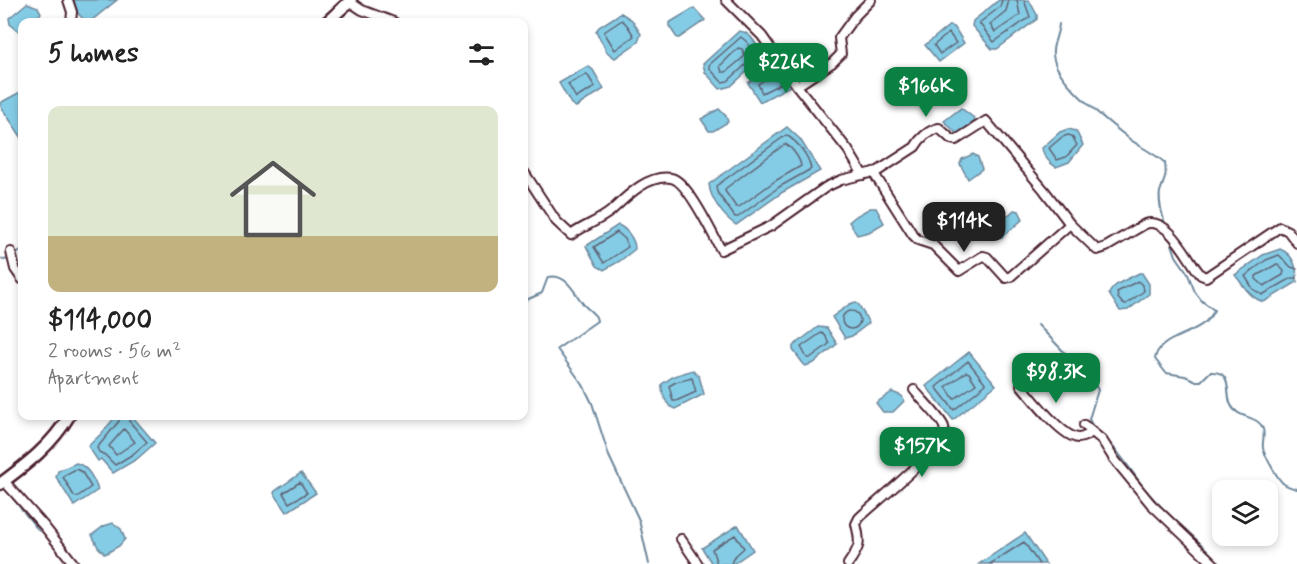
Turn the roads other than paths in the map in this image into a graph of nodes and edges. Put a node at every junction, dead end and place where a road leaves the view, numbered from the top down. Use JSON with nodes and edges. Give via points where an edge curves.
{"nodes":[{"id":1,"x":68,"y":0,"type":"edge"},
{"id":2,"x":726,"y":0,"type":"edge"},
{"id":3,"x":871,"y":0,"type":"edge"},
{"id":4,"x":351,"y":1,"type":"edge"},
{"id":5,"x":71,"y":18,"type":"edge"},
{"id":6,"x":332,"y":18,"type":"edge"},
{"id":7,"x":383,"y":18,"type":"edge"},
{"id":8,"x":797,"y":86,"type":"junction"},
{"id":9,"x":873,"y":172,"type":"junction"},
{"id":10,"x":863,"y":175,"type":"junction"},
{"id":11,"x":528,"y":178,"type":"edge"},
{"id":12,"x":1070,"y":224,"type":"junction"},
{"id":13,"x":1297,"y":243,"type":"edge"},
{"id":14,"x":11,"y":252,"type":"dead end"},
{"id":15,"x":18,"y":273,"type":"edge"},
{"id":16,"x":1021,"y":385,"type":"dead end"},
{"id":17,"x":914,"y":390,"type":"dead end"},
{"id":18,"x":66,"y":420,"type":"edge"},
{"id":19,"x":1084,"y":425,"type":"dead end"},
{"id":20,"x":1092,"y":432,"type":"junction"},
{"id":21,"x":2,"y":483,"type":"edge"},
{"id":22,"x":681,"y":539,"type":"dead end"},
{"id":23,"x":74,"y":564,"type":"edge"},
{"id":24,"x":698,"y":564,"type":"edge"},
{"id":25,"x":848,"y":564,"type":"edge"},
{"id":26,"x":1214,"y":564,"type":"edge"}],
"edges":[{"from":1,"to":5,"type":"street"},
{"from":2,"to":8,"type":"street","via":[[762,36]]},
{"from":3,"to":8,"type":"street","via":[[839,38],[841,54]]},
{"from":4,"to":6,"type":"main road"},
{"from":4,"to":7,"type":"street"},
{"from":8,"to":10,"type":"street"},
{"from":9,"to":10,"type":"street"},
{"from":9,"to":12,"type":"street","via":[[915,147],[933,129],[939,128],[956,140],[986,121]]},
{"from":9,"to":12,"type":"street","via":[[913,235],[933,245],[959,271],[983,256],[1006,278],[1010,277]]},
{"from":10,"to":11,"type":"street","via":[[826,187],[771,226],[721,250],[693,201],[672,178],[645,184],[570,235]]},
{"from":12,"to":13,"type":"street","via":[[1094,249],[1100,250],[1145,224],[1159,223],[1206,277],[1280,227]]},
{"from":14,"to":15,"type":"street"},
{"from":16,"to":20,"type":"street","via":[[1072,436],[1084,437]]},
{"from":17,"to":25,"type":"street","via":[[943,424],[944,435],[926,458],[859,518],[856,524],[860,544]]},
{"from":18,"to":21,"type":"main road","via":[[51,442]]},
{"from":19,"to":20,"type":"street"},
{"from":20,"to":26,"type":"street","via":[[1151,504]]},
{"from":21,"to":23,"type":"street"},
{"from":22,"to":24,"type":"street"}]}
